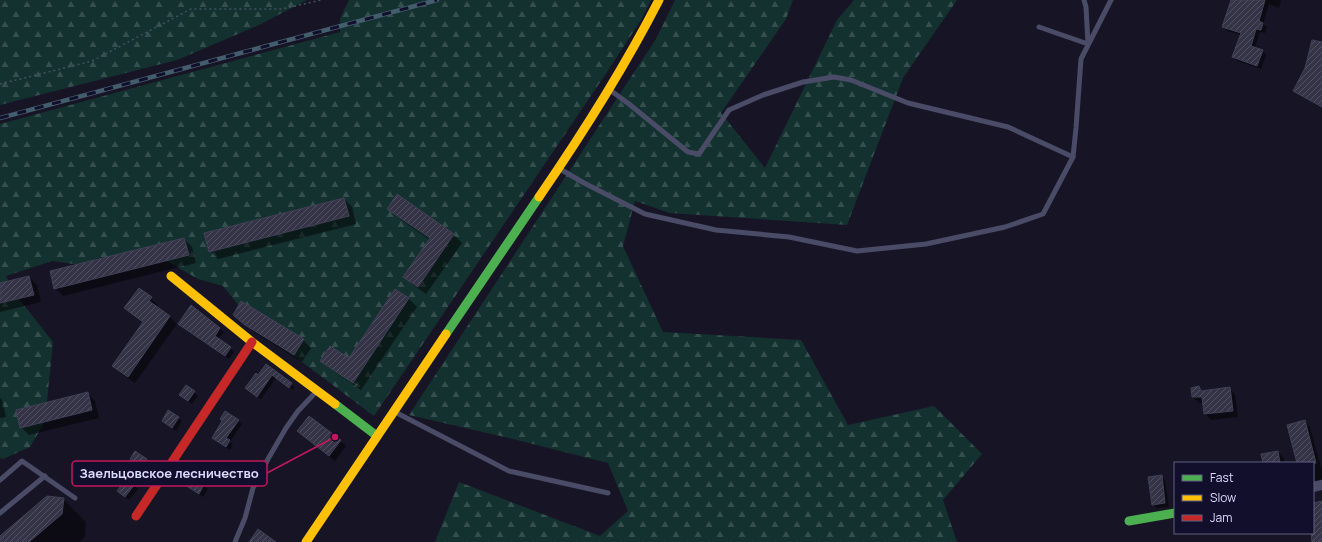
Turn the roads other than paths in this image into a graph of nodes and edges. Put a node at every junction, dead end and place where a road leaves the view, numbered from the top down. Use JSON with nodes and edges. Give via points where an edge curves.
{"nodes":[{"id":1,"x":659,"y":0,"type":"edge"},
{"id":2,"x":1084,"y":0,"type":"edge"},
{"id":3,"x":1111,"y":0,"type":"edge"},
{"id":4,"x":1039,"y":27,"type":"dead end"},
{"id":5,"x":1088,"y":44,"type":"junction"},
{"id":6,"x":609,"y":90,"type":"junction"},
{"id":7,"x":1073,"y":157,"type":"junction"},
{"id":8,"x":559,"y":168,"type":"junction"},
{"id":9,"x":171,"y":276,"type":"dead end"},
{"id":10,"x":252,"y":342,"type":"junction"},
{"id":11,"x":317,"y":391,"type":"junction"},
{"id":12,"x":394,"y":411,"type":"junction"},
{"id":13,"x":377,"y":436,"type":"junction"},
{"id":14,"x":45,"y":476,"type":"junction"},
{"id":15,"x":0,"y":480,"type":"edge"},
{"id":16,"x":608,"y":493,"type":"dead end"},
{"id":17,"x":75,"y":498,"type":"dead end"},
{"id":18,"x":0,"y":513,"type":"edge"},
{"id":19,"x":1174,"y":513,"type":"edge"},
{"id":20,"x":136,"y":516,"type":"dead end"},
{"id":21,"x":1129,"y":521,"type":"dead end"},
{"id":22,"x":235,"y":542,"type":"edge"},
{"id":23,"x":306,"y":542,"type":"edge"}],
"edges":[{"from":1,"to":6,"type":"street"},
{"from":2,"to":5,"type":"lane"},
{"from":3,"to":5,"type":"lane"},
{"from":4,"to":5,"type":"lane"},
{"from":5,"to":7,"type":"lane","via":[[1081,59]]},
{"from":6,"to":7,"type":"lane","via":[[688,152],[699,154],[729,110],[803,82],[834,77],[850,80],[908,102],[1008,127]]},
{"from":6,"to":8,"type":"street"},
{"from":7,"to":8,"type":"lane","via":[[1043,214],[1005,227],[926,244],[856,251],[789,237],[716,230],[645,214]]},
{"from":8,"to":12,"type":"street"},
{"from":9,"to":10,"type":"street"},
{"from":10,"to":11,"type":"street"},
{"from":10,"to":20,"type":"street"},
{"from":11,"to":13,"type":"street"},
{"from":11,"to":22,"type":"lane","via":[[286,428],[265,465],[253,488]]},
{"from":12,"to":13,"type":"street"},
{"from":12,"to":16,"type":"lane","via":[[509,471]]},
{"from":13,"to":23,"type":"street"},
{"from":14,"to":15,"type":"lane","via":[[22,461]]},
{"from":14,"to":17,"type":"lane"},
{"from":14,"to":18,"type":"lane"},
{"from":19,"to":21,"type":"street"}]}
